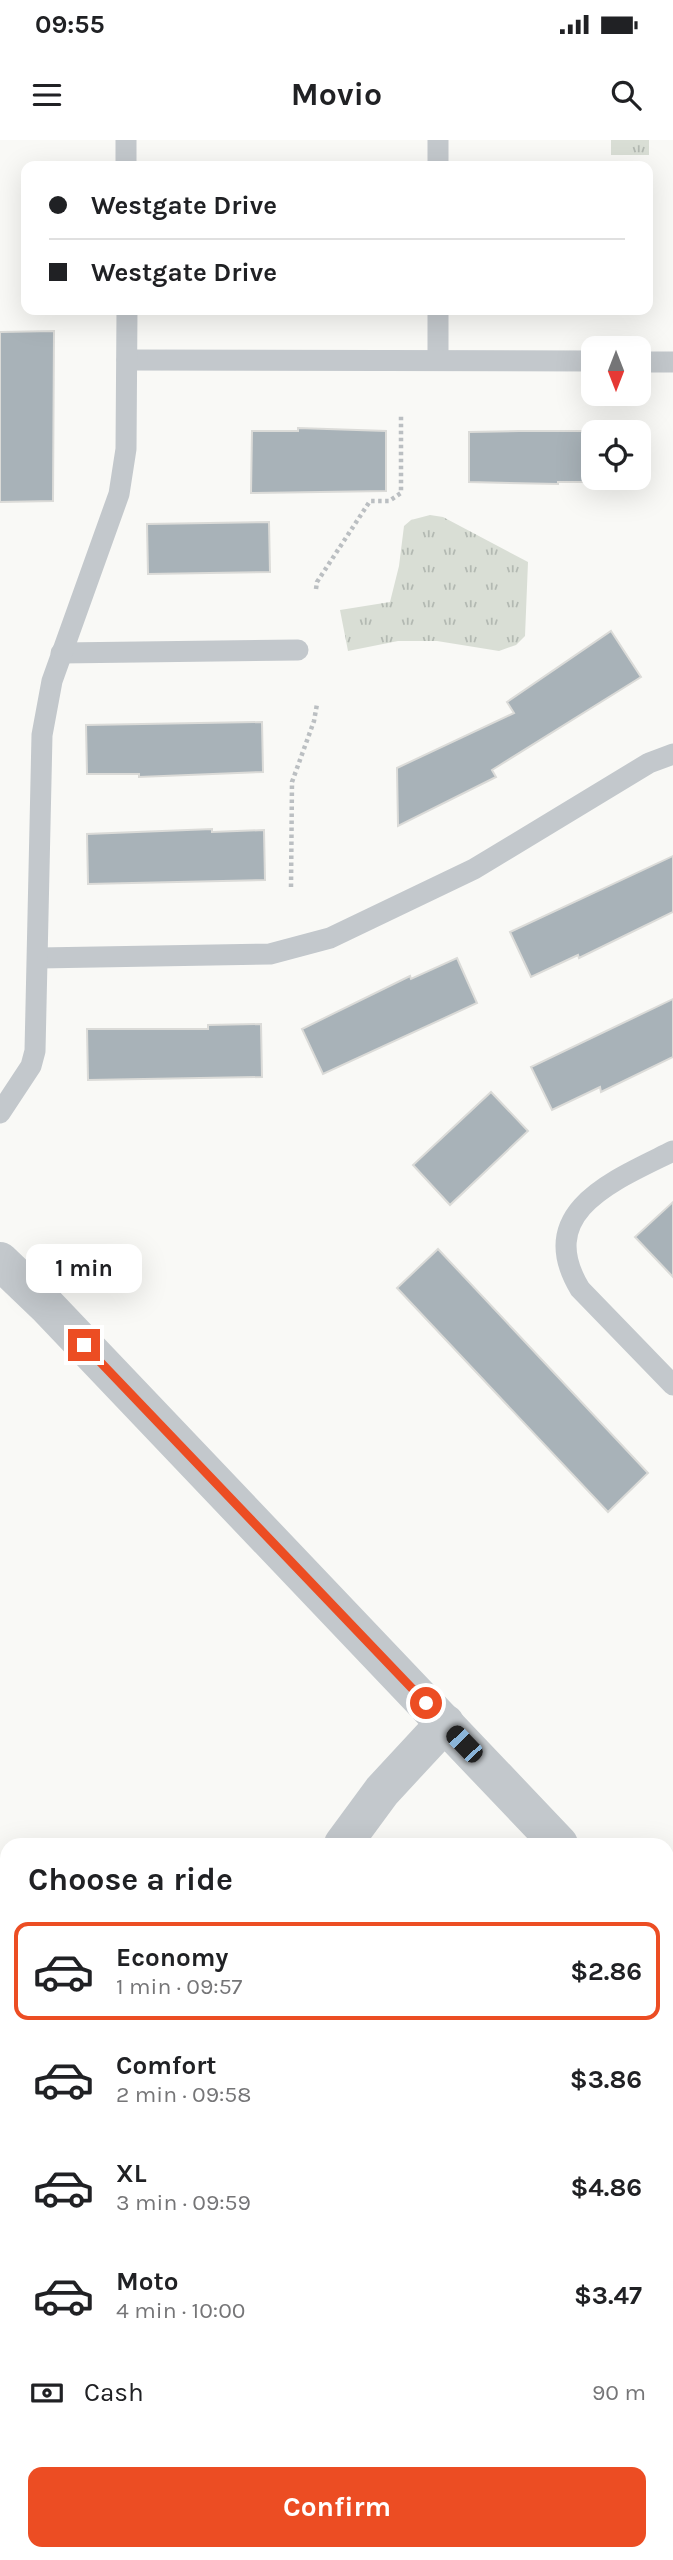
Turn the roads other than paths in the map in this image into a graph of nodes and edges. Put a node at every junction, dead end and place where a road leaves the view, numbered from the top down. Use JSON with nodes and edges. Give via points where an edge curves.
{"nodes":[{"id":1,"x":126,"y":140,"type":"edge"},
{"id":2,"x":438,"y":140,"type":"edge"},
{"id":3,"x":126,"y":161,"type":"edge"},
{"id":4,"x":438,"y":161,"type":"edge"},
{"id":5,"x":127,"y":315,"type":"edge"},
{"id":6,"x":438,"y":315,"type":"edge"},
{"id":7,"x":127,"y":360,"type":"junction"},
{"id":8,"x":438,"y":360,"type":"junction"},
{"id":9,"x":581,"y":361,"type":"edge"},
{"id":10,"x":651,"y":362,"type":"edge"},
{"id":11,"x":673,"y":362,"type":"edge"},
{"id":12,"x":298,"y":650,"type":"dead end"},
{"id":13,"x":61,"y":653,"type":"junction"},
{"id":14,"x":673,"y":754,"type":"edge"},
{"id":15,"x":39,"y":958,"type":"junction"},
{"id":16,"x":0,"y":1113,"type":"edge"},
{"id":17,"x":673,"y":1151,"type":"edge"},
{"id":18,"x":0,"y":1261,"type":"edge"},
{"id":19,"x":673,"y":1385,"type":"edge"},
{"id":20,"x":444,"y":1723,"type":"junction"},
{"id":21,"x":347,"y":1838,"type":"edge"},
{"id":22,"x":553,"y":1838,"type":"edge"}],
"edges":[{"from":1,"to":3,"type":"lane"},
{"from":2,"to":4,"type":"lane"},
{"from":5,"to":7,"type":"lane"},
{"from":6,"to":8,"type":"lane"},
{"from":7,"to":8,"type":"lane"},
{"from":7,"to":13,"type":"lane","via":[[126,449],[119,494]]},
{"from":8,"to":9,"type":"lane"},
{"from":10,"to":11,"type":"lane"},
{"from":12,"to":13,"type":"lane"},
{"from":13,"to":15,"type":"lane","via":[[41,747]]},
{"from":14,"to":15,"type":"lane","via":[[649,763],[474,869],[330,938],[270,954]]},
{"from":15,"to":16,"type":"lane","via":[[35,1051],[31,1066]]},
{"from":17,"to":19,"type":"lane","via":[[605,1188],[582,1207],[571,1218],[565,1242],[570,1272],[580,1289]]},
{"from":18,"to":20,"type":"street"},
{"from":20,"to":21,"type":"street","via":[[382,1791]]},
{"from":20,"to":22,"type":"street"}]}
